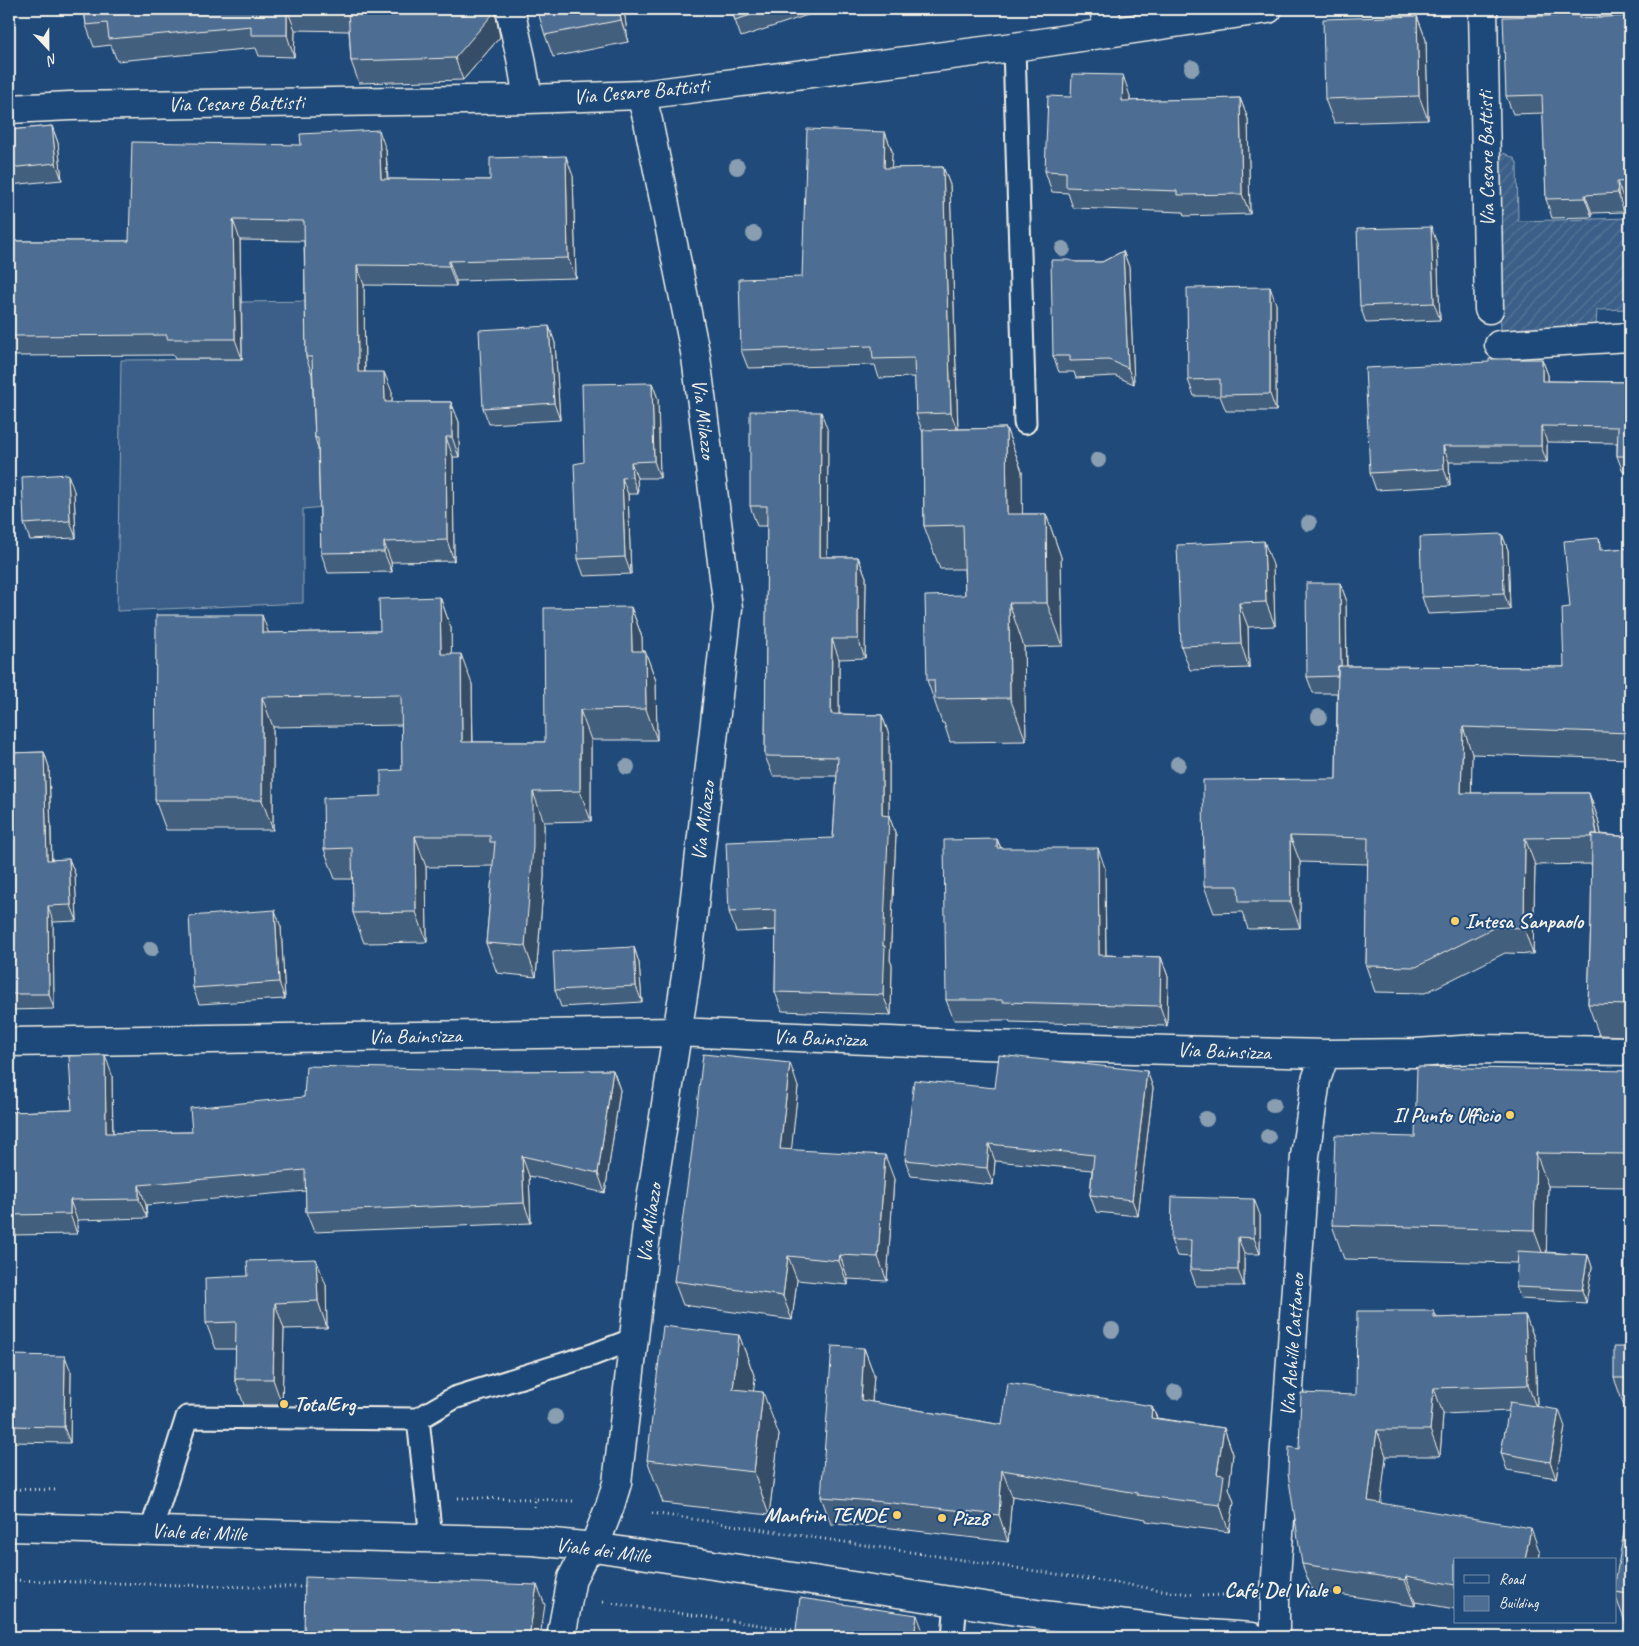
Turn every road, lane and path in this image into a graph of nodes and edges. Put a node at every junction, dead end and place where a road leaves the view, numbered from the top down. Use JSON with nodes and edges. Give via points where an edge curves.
{"nodes":[{"id":1,"x":510,"y":9,"type":"edge"},
{"id":2,"x":1268,"y":9,"type":"edge"},
{"id":3,"x":1483,"y":9,"type":"edge"},
{"id":4,"x":1107,"y":21,"type":"edge"},
{"id":5,"x":1014,"y":47,"type":"junction"},
{"id":6,"x":641,"y":95,"type":"junction"},
{"id":7,"x":528,"y":99,"type":"junction"},
{"id":8,"x":9,"y":109,"type":"edge"},
{"id":9,"x":1489,"y":308,"type":"dead end"},
{"id":10,"x":1630,"y":337,"type":"edge"},
{"id":11,"x":1499,"y":345,"type":"dead end"},
{"id":12,"x":1025,"y":423,"type":"dead end"},
{"id":13,"x":677,"y":1032,"type":"junction"},
{"id":14,"x":9,"y":1042,"type":"edge"},
{"id":15,"x":1630,"y":1051,"type":"edge"},
{"id":16,"x":1325,"y":1054,"type":"junction"},
{"id":17,"x":634,"y":1338,"type":"junction"},
{"id":18,"x":418,"y":1419,"type":"junction"},
{"id":19,"x":9,"y":1489,"type":"edge"},
{"id":20,"x":64,"y":1490,"type":"dead end"},
{"id":21,"x":453,"y":1498,"type":"dead end"},
{"id":22,"x":535,"y":1499,"type":"junction"},
{"id":23,"x":573,"y":1501,"type":"dead end"},
{"id":24,"x":534,"y":1512,"type":"dead end"},
{"id":25,"x":652,"y":1513,"type":"edge"},
{"id":26,"x":9,"y":1527,"type":"edge"},
{"id":27,"x":150,"y":1531,"type":"junction"},
{"id":28,"x":431,"y":1538,"type":"junction"},
{"id":29,"x":594,"y":1547,"type":"junction"},
{"id":30,"x":9,"y":1580,"type":"edge"},
{"id":31,"x":313,"y":1586,"type":"edge"},
{"id":32,"x":1275,"y":1592,"type":"junction"},
{"id":33,"x":568,"y":1596,"type":"junction"},
{"id":34,"x":956,"y":1602,"type":"junction"},
{"id":35,"x":809,"y":1633,"type":"edge"},
{"id":36,"x":1199,"y":1635,"type":"edge"},
{"id":37,"x":560,"y":1637,"type":"edge"},
{"id":38,"x":952,"y":1637,"type":"edge"},
{"id":39,"x":1252,"y":1637,"type":"edge"},
{"id":40,"x":1275,"y":1637,"type":"edge"}],
"edges":[{"from":1,"to":7,"type":"street"},
{"from":2,"to":4,"type":"street","name":"Via Cesare Battisti"},
{"from":3,"to":9,"type":"street","name":"Via Cesare Battisti"},
{"from":4,"to":5,"type":"street","name":"Via Cesare Battisti"},
{"from":5,"to":6,"type":"street","name":"Via Cesare Battisti"},
{"from":5,"to":12,"type":"lane"},
{"from":6,"to":7,"type":"street","name":"Via Cesare Battisti"},
{"from":6,"to":13,"type":"street","name":"Via Milazzo","via":[[696,357],[728,608]]},
{"from":7,"to":8,"type":"street","name":"Via Cesare Battisti"},
{"from":10,"to":11,"type":"street"},
{"from":13,"to":14,"type":"street","name":"Via Bainsizza"},
{"from":13,"to":16,"type":"street","name":"Via Bainsizza"},
{"from":13,"to":17,"type":"street","name":"Via Milazzo"},
{"from":15,"to":16,"type":"street","name":"Via Bainsizza","via":[[1476,1049]]},
{"from":16,"to":32,"type":"street","name":"Via Achille Cattaneo","via":[[1316,1080],[1305,1156]]},
{"from":17,"to":18,"type":"lane","via":[[592,1355],[454,1398]]},
{"from":17,"to":29,"type":"street","name":"Via Milazzo","via":[[617,1483]]},
{"from":18,"to":27,"type":"lane","via":[[187,1416]]},
{"from":18,"to":28,"type":"lane"},
{"from":19,"to":20,"type":"path"},
{"from":21,"to":22,"type":"path"},
{"from":22,"to":23,"type":"path"},
{"from":22,"to":24,"type":"path"},
{"from":25,"to":32,"type":"path","via":[[1200,1596]]},
{"from":26,"to":27,"type":"street","name":"Viale dei Mille"},
{"from":27,"to":28,"type":"street","name":"Viale dei Mille"},
{"from":28,"to":29,"type":"street","name":"Viale dei Mille","via":[[516,1540]]},
{"from":29,"to":33,"type":"street","name":"Via Milazzo","via":[[583,1557],[572,1578]]},
{"from":29,"to":34,"type":"street","name":"Viale dei Mille"},
{"from":30,"to":31,"type":"path"},
{"from":32,"to":40,"type":"street","name":"Via Achille Cattaneo"},
{"from":33,"to":35,"type":"path"},
{"from":33,"to":37,"type":"street","name":"Via Milazzo"},
{"from":34,"to":36,"type":"street","name":"Viale dei Mille"},
{"from":34,"to":38,"type":"lane"},
{"from":36,"to":39,"type":"street","name":"Viale dei Mille"}]}
